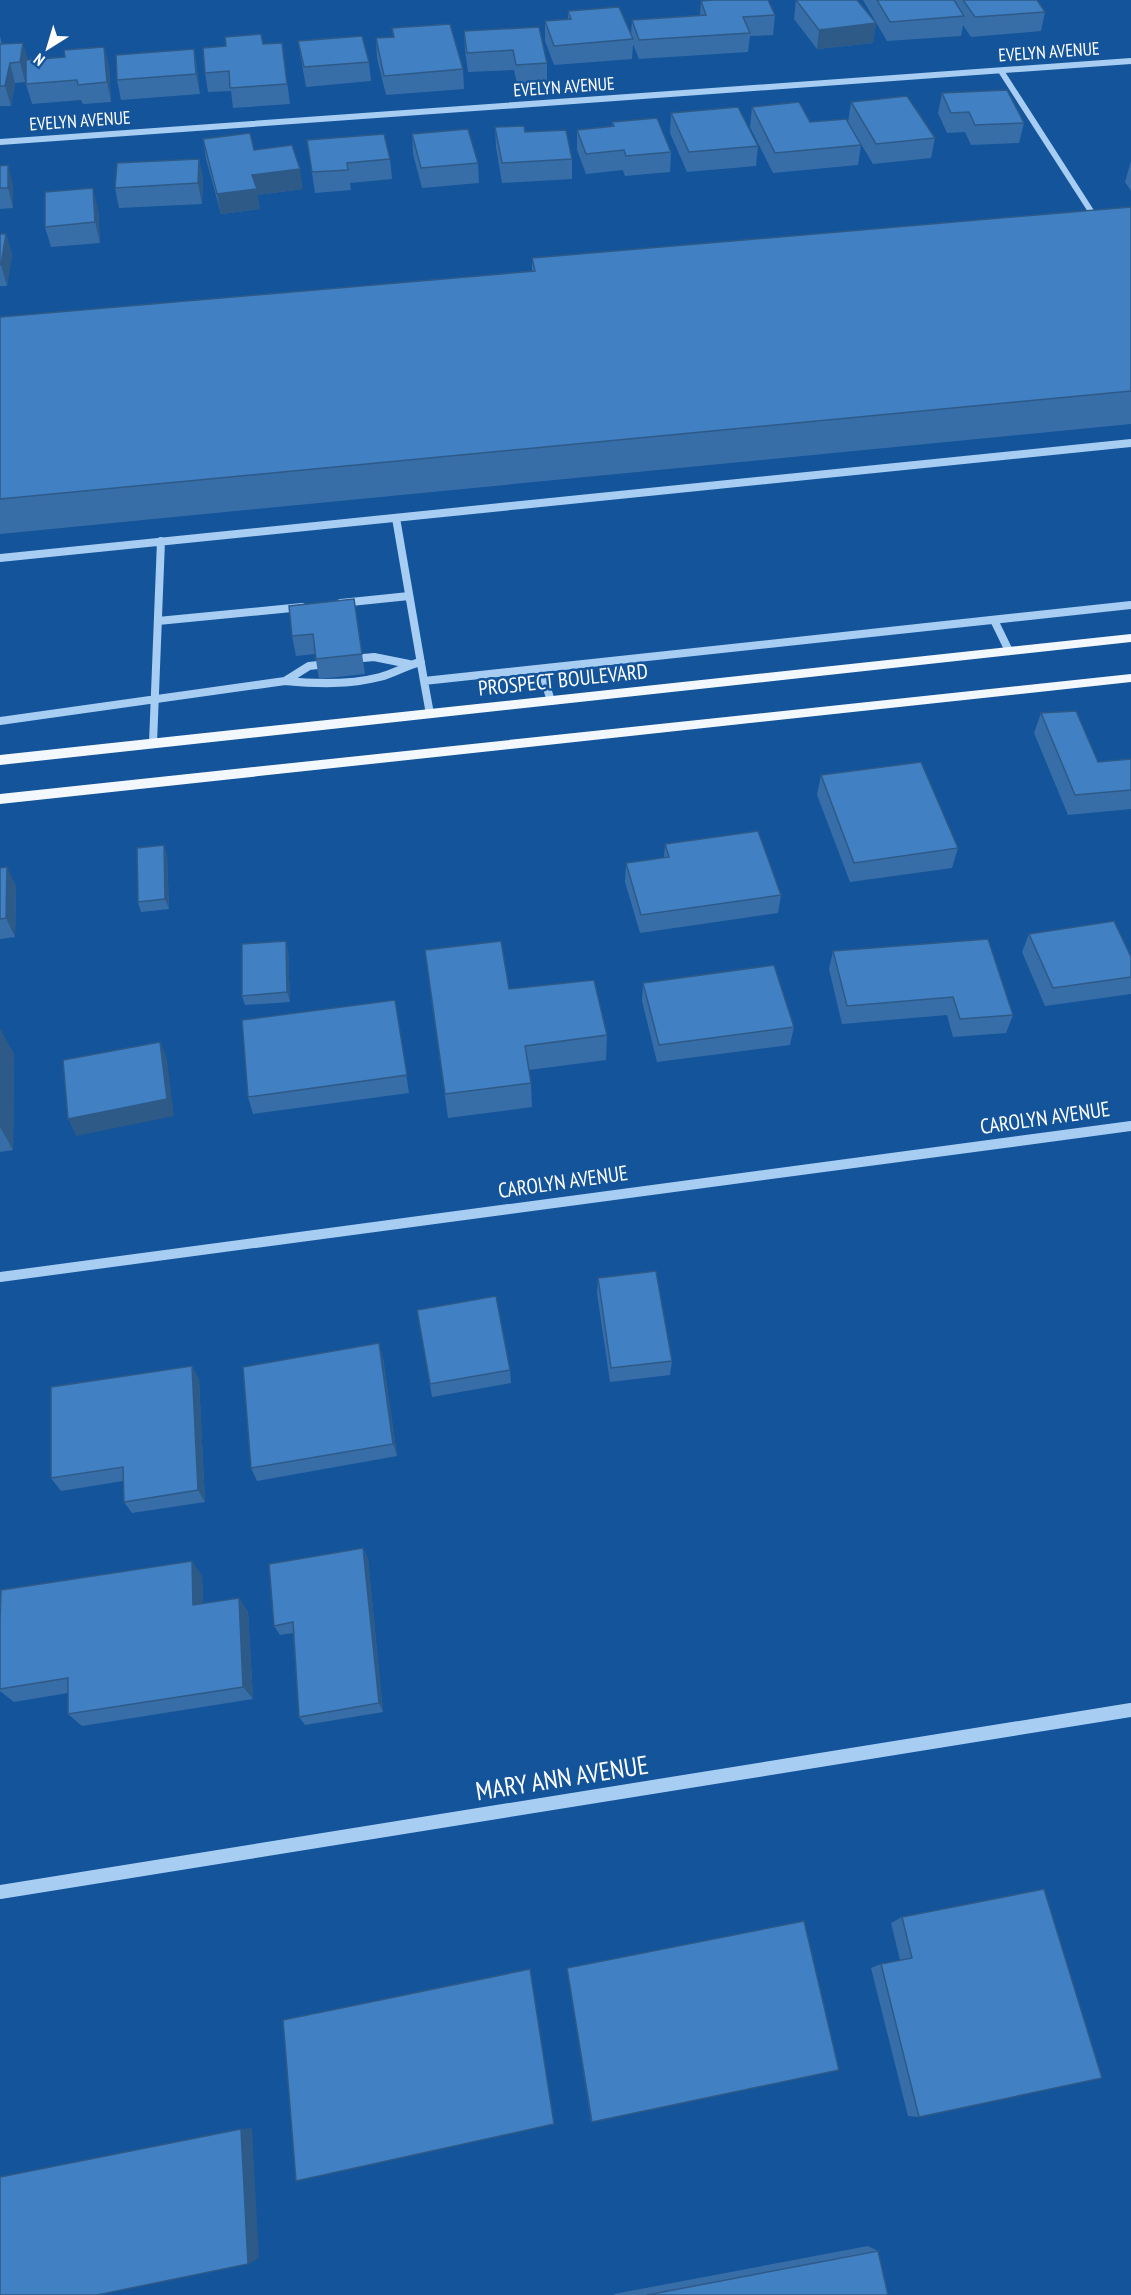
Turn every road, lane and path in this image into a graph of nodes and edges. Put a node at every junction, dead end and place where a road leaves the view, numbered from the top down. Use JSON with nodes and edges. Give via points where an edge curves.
{"nodes":[{"id":1,"x":1131,"y":61,"type":"edge"},
{"id":2,"x":1001,"y":71,"type":"junction"},
{"id":3,"x":0,"y":142,"type":"edge"},
{"id":4,"x":1105,"y":233,"type":"edge"},
{"id":5,"x":1131,"y":443,"type":"edge"},
{"id":6,"x":396,"y":518,"type":"junction"},
{"id":7,"x":161,"y":541,"type":"junction"},
{"id":8,"x":0,"y":558,"type":"edge"},
{"id":9,"x":410,"y":596,"type":"junction"},
{"id":10,"x":329,"y":604,"type":"edge"},
{"id":11,"x":1131,"y":605,"type":"edge"},
{"id":12,"x":307,"y":606,"type":"edge"},
{"id":13,"x":993,"y":620,"type":"junction"},
{"id":14,"x":158,"y":621,"type":"junction"},
{"id":15,"x":1131,"y":638,"type":"edge"},
{"id":16,"x":1009,"y":651,"type":"junction"},
{"id":17,"x":363,"y":658,"type":"edge"},
{"id":18,"x":421,"y":662,"type":"junction"},
{"id":19,"x":409,"y":664,"type":"junction"},
{"id":20,"x":318,"y":665,"type":"edge"},
{"id":21,"x":540,"y":669,"type":"junction"},
{"id":22,"x":1131,"y":678,"type":"edge"},
{"id":23,"x":285,"y":681,"type":"junction"},
{"id":24,"x":424,"y":681,"type":"junction"},
{"id":25,"x":154,"y":699,"type":"junction"},
{"id":26,"x":550,"y":700,"type":"junction"},
{"id":27,"x":430,"y":714,"type":"junction"},
{"id":28,"x":0,"y":722,"type":"edge"},
{"id":29,"x":153,"y":743,"type":"junction"},
{"id":30,"x":0,"y":760,"type":"edge"},
{"id":31,"x":0,"y":799,"type":"edge"},
{"id":32,"x":1131,"y":1126,"type":"edge"},
{"id":33,"x":0,"y":1277,"type":"edge"},
{"id":34,"x":1131,"y":1710,"type":"edge"},
{"id":35,"x":0,"y":1892,"type":"edge"}],
"edges":[{"from":1,"to":2,"type":"street","name":"EVELYN AVENUE"},
{"from":2,"to":3,"type":"street","name":"EVELYN AVENUE"},
{"from":2,"to":4,"type":"street"},
{"from":5,"to":6,"type":"street"},
{"from":6,"to":7,"type":"street"},
{"from":6,"to":9,"type":"street"},
{"from":7,"to":8,"type":"street"},
{"from":7,"to":14,"type":"street"},
{"from":9,"to":10,"type":"street"},
{"from":9,"to":18,"type":"street"},
{"from":11,"to":13,"type":"street"},
{"from":12,"to":14,"type":"street"},
{"from":13,"to":16,"type":"street"},
{"from":13,"to":21,"type":"street"},
{"from":14,"to":25,"type":"street"},
{"from":15,"to":16,"type":"main road","name":"PROSPECT BOULEVARD"},
{"from":16,"to":26,"type":"main road","name":"PROSPECT BOULEVARD"},
{"from":17,"to":19,"type":"street"},
{"from":18,"to":19,"type":"street"},
{"from":18,"to":24,"type":"street"},
{"from":19,"to":23,"type":"street","via":[[382,676],[322,686]]},
{"from":20,"to":23,"type":"street","via":[[309,666]]},
{"from":21,"to":24,"type":"street"},
{"from":21,"to":26,"type":"street"},
{"from":22,"to":31,"type":"main road"},
{"from":23,"to":25,"type":"street"},
{"from":24,"to":27,"type":"street"},
{"from":25,"to":28,"type":"street"},
{"from":25,"to":29,"type":"street"},
{"from":26,"to":27,"type":"main road","name":"PROSPECT BOULEVARD"},
{"from":27,"to":29,"type":"main road","name":"PROSPECT BOULEVARD"},
{"from":29,"to":30,"type":"main road","name":"PROSPECT BOULEVARD"},
{"from":32,"to":33,"type":"street","name":"CAROLYN AVENUE"},
{"from":34,"to":35,"type":"street","name":"MARY ANN AVENUE"}]}
